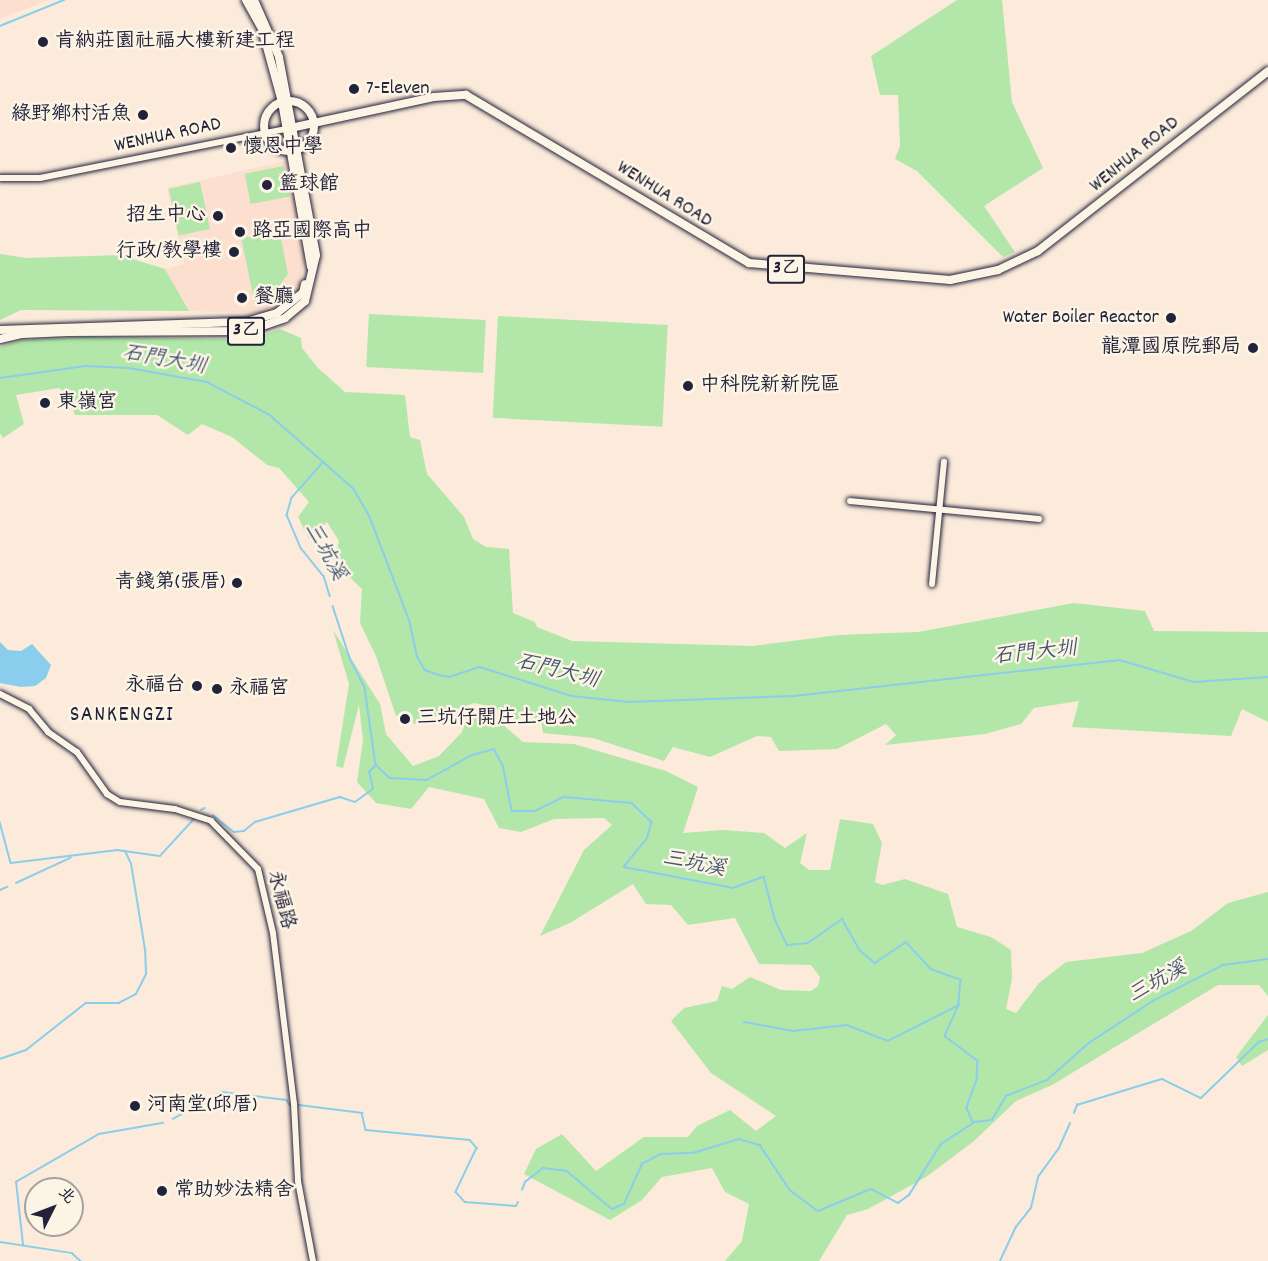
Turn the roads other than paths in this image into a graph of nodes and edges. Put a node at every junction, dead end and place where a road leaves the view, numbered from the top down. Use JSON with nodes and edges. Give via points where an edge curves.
{"nodes":[{"id":1,"x":246,"y":0,"type":"edge"},
{"id":2,"x":254,"y":0,"type":"edge"},
{"id":3,"x":1268,"y":71,"type":"edge"},
{"id":4,"x":286,"y":102,"type":"junction"},
{"id":5,"x":313,"y":122,"type":"junction"},
{"id":6,"x":290,"y":128,"type":"junction"},
{"id":7,"x":264,"y":132,"type":"junction"},
{"id":8,"x":292,"y":151,"type":"junction"},
{"id":9,"x":0,"y":178,"type":"edge"},
{"id":10,"x":0,"y":330,"type":"edge"},
{"id":11,"x":0,"y":339,"type":"edge"},
{"id":12,"x":944,"y":462,"type":"dead end"},
{"id":13,"x":850,"y":501,"type":"dead end"},
{"id":14,"x":940,"y":510,"type":"junction"},
{"id":15,"x":1039,"y":519,"type":"dead end"},
{"id":16,"x":932,"y":584,"type":"dead end"},
{"id":17,"x":0,"y":694,"type":"edge"},
{"id":18,"x":313,"y":1261,"type":"edge"}],
"edges":[{"from":1,"to":4,"type":"main road","via":[[262,29]]},
{"from":2,"to":4,"type":"main road","via":[[273,38]]},
{"from":3,"to":5,"type":"main road","name":"WENHUA ROAD","number":"3乙","via":[[1038,251],[998,270],[951,280],[749,263],[466,95],[434,97]]},
{"from":4,"to":5,"type":"main road","via":[[303,106]]},
{"from":4,"to":6,"type":"main road"},
{"from":4,"to":7,"type":"main road","via":[[268,111]]},
{"from":5,"to":6,"type":"main road","name":"WENHUA ROAD","number":"3乙"},
{"from":5,"to":8,"type":"main road","via":[[312,135]]},
{"from":6,"to":7,"type":"street","name":"WENHUA ROAD"},
{"from":6,"to":8,"type":"main road","number":"3乙"},
{"from":7,"to":8,"type":"main road","via":[[271,143]]},
{"from":7,"to":9,"type":"street","name":"WENHUA ROAD","via":[[40,178]]},
{"from":8,"to":10,"type":"main road","number":"3乙","via":[[311,268],[303,293],[277,313],[246,322]]},
{"from":8,"to":11,"type":"main road","number":"3乙","via":[[316,269],[306,301],[285,318],[248,331],[68,332]]},
{"from":12,"to":14,"type":"street"},
{"from":13,"to":14,"type":"street"},
{"from":14,"to":15,"type":"street"},
{"from":14,"to":16,"type":"street"},
{"from":17,"to":18,"type":"street","name":"永福路","via":[[29,709],[48,732],[77,752],[107,794],[120,802],[175,809],[211,821],[258,869],[273,933],[294,1104],[298,1181]]}]}
